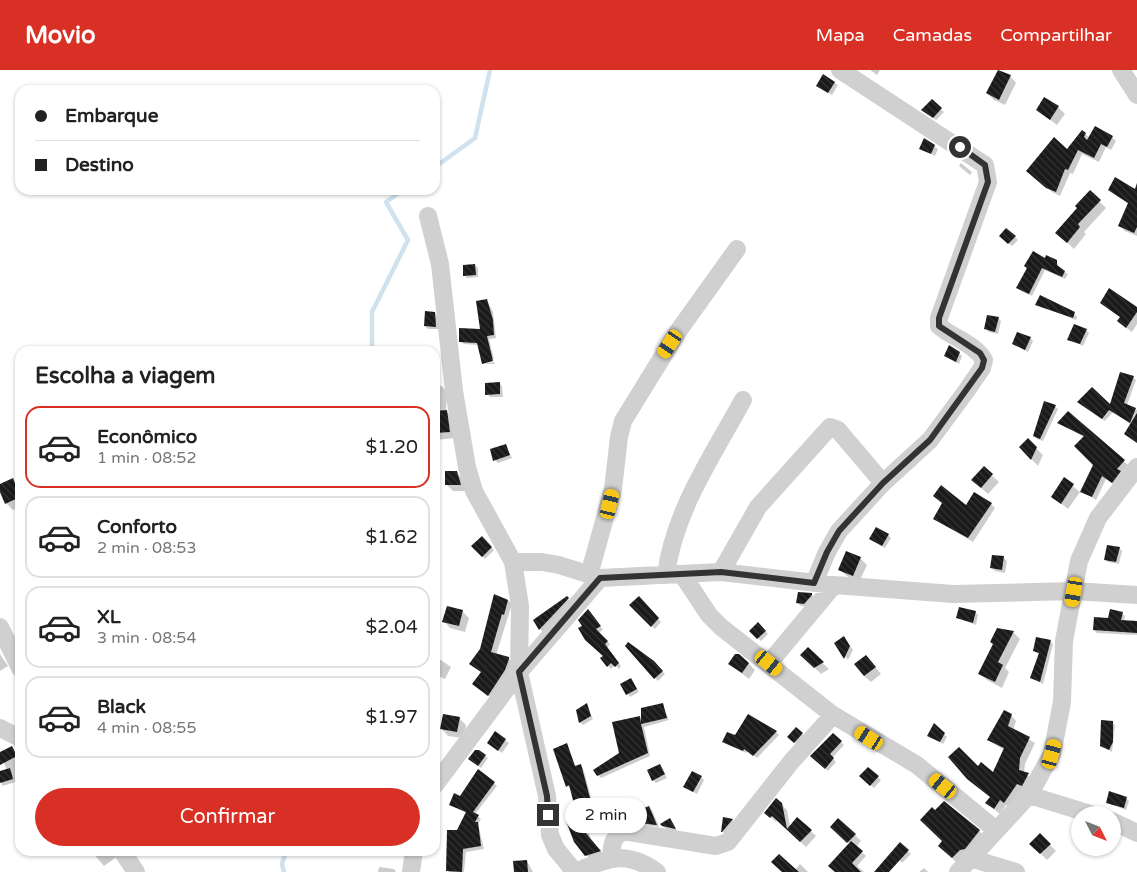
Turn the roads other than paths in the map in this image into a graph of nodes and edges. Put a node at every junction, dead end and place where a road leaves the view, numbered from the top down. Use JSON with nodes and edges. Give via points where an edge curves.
{"nodes":[{"id":1,"x":840,"y":70,"type":"edge"},
{"id":2,"x":1121,"y":70,"type":"edge"},
{"id":3,"x":1137,"y":95,"type":"edge"},
{"id":4,"x":428,"y":216,"type":"dead end"},
{"id":5,"x":737,"y":249,"type":"dead end"},
{"id":6,"x":743,"y":400,"type":"dead end"},
{"id":7,"x":1137,"y":467,"type":"edge"},
{"id":8,"x":883,"y":483,"type":"junction"},
{"id":9,"x":513,"y":562,"type":"junction"},
{"id":10,"x":721,"y":572,"type":"junction"},
{"id":11,"x":674,"y":574,"type":"junction"},
{"id":12,"x":594,"y":576,"type":"junction"},
{"id":13,"x":814,"y":583,"type":"junction"},
{"id":14,"x":834,"y":585,"type":"junction"},
{"id":15,"x":1074,"y":592,"type":"junction"},
{"id":16,"x":1137,"y":595,"type":"edge"},
{"id":17,"x":0,"y":627,"type":"edge"},
{"id":18,"x":15,"y":658,"type":"edge"},
{"id":19,"x":769,"y":663,"type":"junction"},
{"id":20,"x":519,"y":672,"type":"junction"},
{"id":21,"x":833,"y":715,"type":"junction"},
{"id":22,"x":0,"y":728,"type":"edge"},
{"id":23,"x":15,"y":736,"type":"edge"},
{"id":24,"x":440,"y":778,"type":"edge"},
{"id":25,"x":1029,"y":795,"type":"junction"},
{"id":26,"x":1071,"y":808,"type":"edge"},
{"id":27,"x":1121,"y":825,"type":"edge"},
{"id":28,"x":996,"y":830,"type":"junction"},
{"id":29,"x":1137,"y":833,"type":"edge"},
{"id":30,"x":125,"y":856,"type":"edge"},
{"id":31,"x":413,"y":856,"type":"edge"},
{"id":32,"x":611,"y":857,"type":"junction"},
{"id":33,"x":970,"y":858,"type":"junction"},
{"id":34,"x":136,"y":872,"type":"edge"},
{"id":35,"x":411,"y":872,"type":"edge"},
{"id":36,"x":575,"y":872,"type":"edge"},
{"id":37,"x":657,"y":872,"type":"edge"},
{"id":38,"x":958,"y":872,"type":"edge"},
{"id":39,"x":1016,"y":872,"type":"edge"}],
"edges":[{"from":1,"to":8,"type":"street","via":[[985,165],[988,174],[982,200],[939,318],[939,326],[946,332],[980,353],[984,360],[982,368],[930,440]]},
{"from":2,"to":3,"type":"street"},
{"from":4,"to":9,"type":"street","via":[[440,264],[454,391],[467,467],[474,491]]},
{"from":5,"to":12,"type":"street","via":[[679,330],[623,421],[613,489]]},
{"from":6,"to":11,"type":"street","via":[[682,512],[669,549]]},
{"from":7,"to":15,"type":"street","via":[[1110,499],[1086,540]]},
{"from":8,"to":10,"type":"street","via":[[838,430],[830,427],[758,507]]},
{"from":8,"to":13,"type":"street","via":[[839,531]]},
{"from":9,"to":12,"type":"street","via":[[542,562]]},
{"from":9,"to":20,"type":"street","via":[[520,606]]},
{"from":10,"to":11,"type":"street"},
{"from":10,"to":13,"type":"street"},
{"from":11,"to":12,"type":"street"},
{"from":11,"to":19,"type":"street","via":[[720,627]]},
{"from":12,"to":20,"type":"street"},
{"from":13,"to":14,"type":"street"},
{"from":14,"to":15,"type":"street","via":[[953,594]]},
{"from":14,"to":19,"type":"street"},
{"from":15,"to":16,"type":"street"},
{"from":15,"to":25,"type":"street","via":[[1064,641],[1062,702],[1057,734],[1052,754]]},
{"from":17,"to":18,"type":"street"},
{"from":19,"to":21,"type":"street"},
{"from":20,"to":24,"type":"street"},
{"from":20,"to":36,"type":"street","via":[[547,796],[550,835],[556,849]]},
{"from":21,"to":28,"type":"street","via":[[917,765]]},
{"from":21,"to":32,"type":"street","via":[[728,842],[716,846],[623,831],[612,844]]},
{"from":22,"to":23,"type":"street"},
{"from":25,"to":26,"type":"street"},
{"from":25,"to":28,"type":"street"},
{"from":27,"to":29,"type":"street"},
{"from":28,"to":33,"type":"street"},
{"from":30,"to":34,"type":"street"},
{"from":31,"to":35,"type":"street"},
{"from":32,"to":36,"type":"street"},
{"from":32,"to":37,"type":"street","via":[[634,858]]},
{"from":33,"to":38,"type":"street"},
{"from":33,"to":39,"type":"street"}]}
